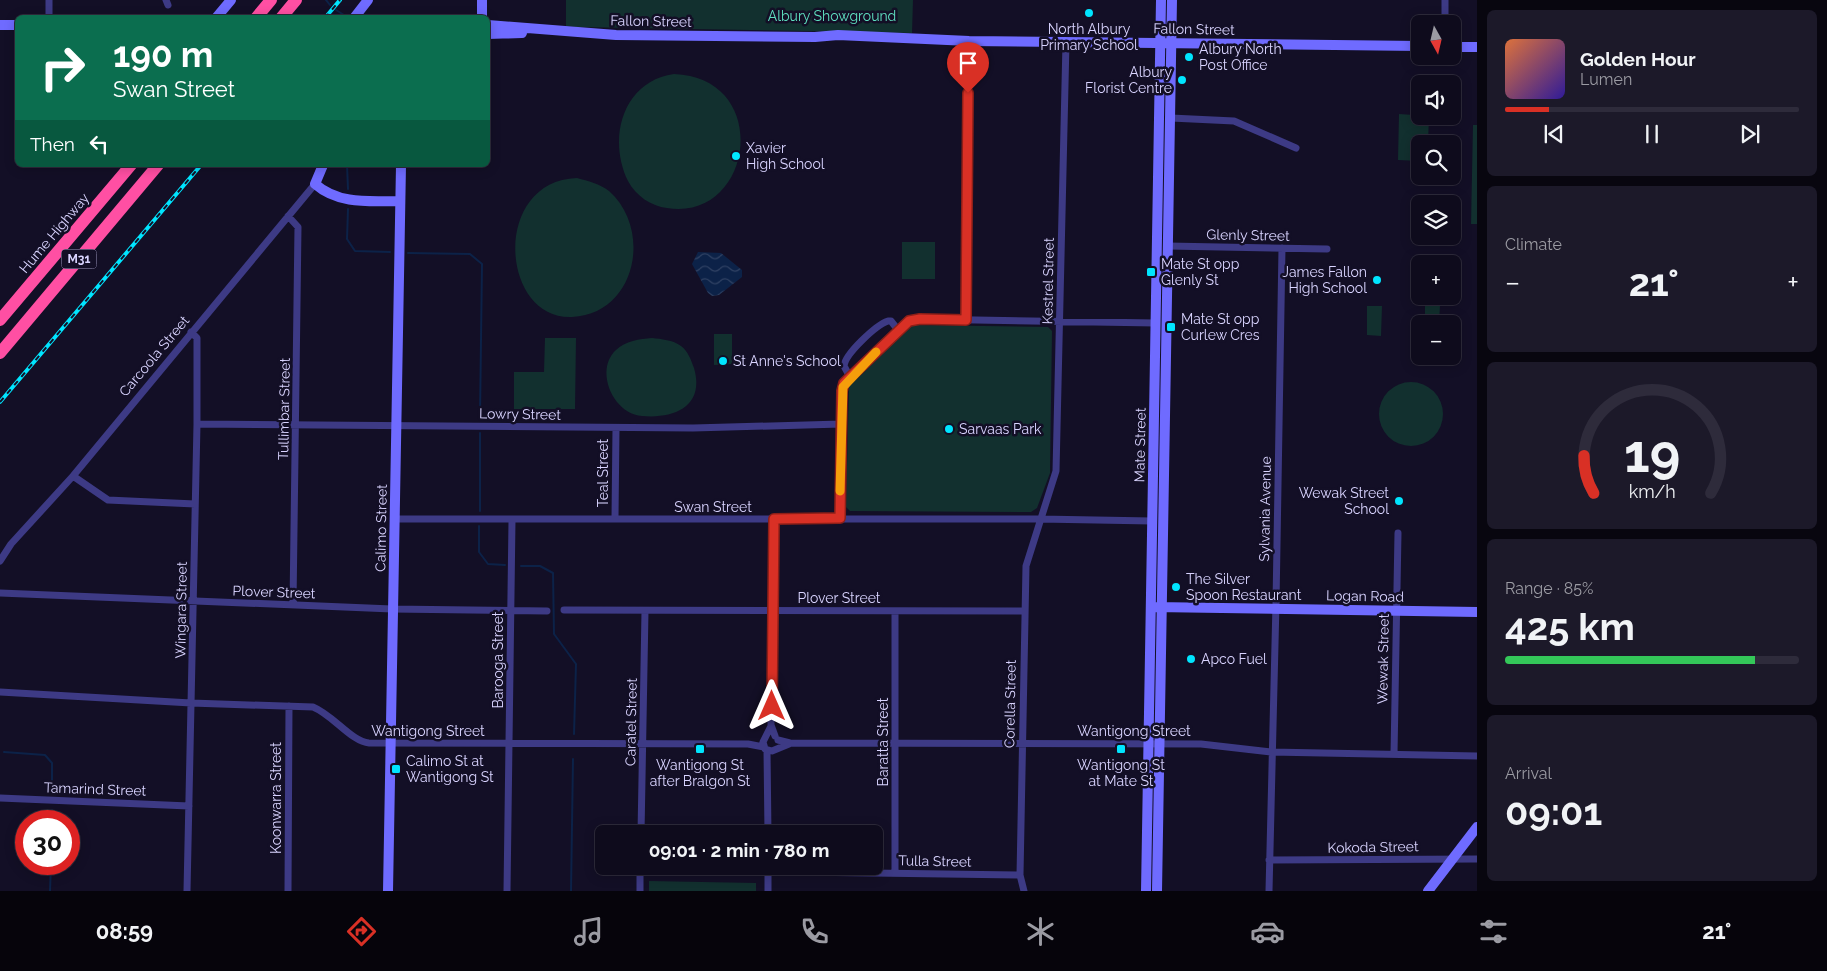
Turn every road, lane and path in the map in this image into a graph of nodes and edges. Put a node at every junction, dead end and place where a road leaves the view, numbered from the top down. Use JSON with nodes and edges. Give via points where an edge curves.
{"nodes":[{"id":1,"x":49,"y":0,"type":"edge"},
{"id":2,"x":231,"y":0,"type":"edge"},
{"id":3,"x":271,"y":0,"type":"edge"},
{"id":4,"x":296,"y":0,"type":"edge"},
{"id":5,"x":368,"y":0,"type":"edge"},
{"id":6,"x":482,"y":0,"type":"edge"},
{"id":7,"x":1161,"y":0,"type":"edge"},
{"id":8,"x":1172,"y":0,"type":"edge"},
{"id":9,"x":1445,"y":0,"type":"edge"},
{"id":10,"x":49,"y":15,"type":"edge"},
{"id":11,"x":218,"y":15,"type":"edge"},
{"id":12,"x":258,"y":15,"type":"edge"},
{"id":13,"x":284,"y":15,"type":"edge"},
{"id":14,"x":356,"y":15,"type":"edge"},
{"id":15,"x":482,"y":15,"type":"edge"},
{"id":16,"x":1445,"y":15,"type":"edge"},
{"id":17,"x":0,"y":25,"type":"edge"},
{"id":18,"x":15,"y":25,"type":"edge"},
{"id":19,"x":490,"y":25,"type":"edge"},
{"id":20,"x":543,"y":30,"type":"junction"},
{"id":21,"x":490,"y":34,"type":"edge"},
{"id":22,"x":969,"y":41,"type":"junction"},
{"id":23,"x":1066,"y":42,"type":"junction"},
{"id":24,"x":1161,"y":42,"type":"junction"},
{"id":25,"x":1172,"y":42,"type":"junction"},
{"id":26,"x":1411,"y":46,"type":"edge"},
{"id":27,"x":1461,"y":47,"type":"edge"},
{"id":28,"x":1477,"y":47,"type":"edge"},
{"id":29,"x":1171,"y":118,"type":"junction"},
{"id":30,"x":1296,"y":148,"type":"dead end"},
{"id":31,"x":129,"y":167,"type":"edge"},
{"id":32,"x":156,"y":167,"type":"edge"},
{"id":33,"x":322,"y":167,"type":"edge"},
{"id":34,"x":400,"y":167,"type":"edge"},
{"id":35,"x":315,"y":184,"type":"junction"},
{"id":36,"x":400,"y":201,"type":"junction"},
{"id":37,"x":288,"y":216,"type":"junction"},
{"id":38,"x":1168,"y":246,"type":"junction"},
{"id":39,"x":1282,"y":248,"type":"junction"},
{"id":40,"x":1327,"y":248,"type":"dead end"},
{"id":41,"x":0,"y":320,"type":"edge"},
{"id":42,"x":966,"y":320,"type":"junction"},
{"id":43,"x":1059,"y":322,"type":"junction"},
{"id":44,"x":1156,"y":323,"type":"junction"},
{"id":45,"x":898,"y":330,"type":"junction"},
{"id":46,"x":192,"y":332,"type":"junction"},
{"id":47,"x":0,"y":353,"type":"edge"},
{"id":48,"x":850,"y":377,"type":"junction"},
{"id":49,"x":198,"y":424,"type":"junction"},
{"id":50,"x":842,"y":424,"type":"junction"},
{"id":51,"x":297,"y":425,"type":"junction"},
{"id":52,"x":397,"y":425,"type":"junction"},
{"id":53,"x":616,"y":428,"type":"junction"},
{"id":54,"x":73,"y":476,"type":"junction"},
{"id":55,"x":195,"y":504,"type":"junction"},
{"id":56,"x":394,"y":518,"type":"junction"},
{"id":57,"x":615,"y":518,"type":"junction"},
{"id":58,"x":840,"y":518,"type":"junction"},
{"id":59,"x":774,"y":519,"type":"junction"},
{"id":60,"x":1040,"y":519,"type":"junction"},
{"id":61,"x":512,"y":520,"type":"junction"},
{"id":62,"x":1152,"y":522,"type":"junction"},
{"id":63,"x":1398,"y":533,"type":"dead end"},
{"id":64,"x":0,"y":561,"type":"edge"},
{"id":65,"x":0,"y":593,"type":"edge"},
{"id":66,"x":194,"y":601,"type":"junction"},
{"id":67,"x":292,"y":605,"type":"junction"},
{"id":68,"x":1157,"y":607,"type":"junction"},
{"id":69,"x":1276,"y":608,"type":"junction"},
{"id":70,"x":392,"y":609,"type":"junction"},
{"id":71,"x":564,"y":610,"type":"dead end"},
{"id":72,"x":772,"y":610,"type":"junction"},
{"id":73,"x":511,"y":611,"type":"junction"},
{"id":74,"x":547,"y":611,"type":"dead end"},
{"id":75,"x":645,"y":611,"type":"junction"},
{"id":76,"x":895,"y":611,"type":"junction"},
{"id":77,"x":1025,"y":611,"type":"junction"},
{"id":78,"x":1397,"y":611,"type":"junction"},
{"id":79,"x":1477,"y":612,"type":"edge"},
{"id":80,"x":0,"y":692,"type":"edge"},
{"id":81,"x":191,"y":703,"type":"junction"},
{"id":82,"x":289,"y":706,"type":"junction"},
{"id":83,"x":390,"y":743,"type":"junction"},
{"id":84,"x":510,"y":743,"type":"junction"},
{"id":85,"x":644,"y":743,"type":"junction"},
{"id":86,"x":771,"y":743,"type":"junction"},
{"id":87,"x":896,"y":743,"type":"junction"},
{"id":88,"x":1022,"y":743,"type":"junction"},
{"id":89,"x":1153,"y":744,"type":"junction"},
{"id":90,"x":1271,"y":752,"type":"junction"},
{"id":91,"x":1394,"y":754,"type":"junction"},
{"id":92,"x":1477,"y":756,"type":"edge"},
{"id":93,"x":0,"y":798,"type":"edge"},
{"id":94,"x":189,"y":806,"type":"junction"},
{"id":95,"x":641,"y":825,"type":"edge"},
{"id":96,"x":768,"y":825,"type":"edge"},
{"id":97,"x":1477,"y":827,"type":"edge"},
{"id":98,"x":1453,"y":859,"type":"junction"},
{"id":99,"x":1477,"y":859,"type":"edge"},
{"id":100,"x":1269,"y":860,"type":"junction"},
{"id":101,"x":883,"y":872,"type":"edge"},
{"id":102,"x":895,"y":872,"type":"junction"},
{"id":103,"x":1020,"y":874,"type":"junction"},
{"id":104,"x":640,"y":875,"type":"edge"},
{"id":105,"x":768,"y":875,"type":"edge"},
{"id":106,"x":187,"y":891,"type":"edge"},
{"id":107,"x":288,"y":891,"type":"edge"},
{"id":108,"x":388,"y":891,"type":"edge"},
{"id":109,"x":507,"y":891,"type":"edge"},
{"id":110,"x":640,"y":891,"type":"edge"},
{"id":111,"x":768,"y":891,"type":"edge"},
{"id":112,"x":1024,"y":891,"type":"edge"},
{"id":113,"x":1146,"y":891,"type":"edge"},
{"id":114,"x":1157,"y":891,"type":"edge"},
{"id":115,"x":1269,"y":891,"type":"edge"},
{"id":116,"x":1428,"y":891,"type":"edge"}],
"edges":[{"from":1,"to":10,"type":"street"},
{"from":2,"to":11,"type":"main road"},
{"from":3,"to":12,"type":"highway"},
{"from":4,"to":13,"type":"highway"},
{"from":5,"to":14,"type":"main road"},
{"from":6,"to":15,"type":"main road"},
{"from":7,"to":24,"type":"main road","name":"Mate Street"},
{"from":8,"to":25,"type":"main road","name":"Mate Street"},
{"from":9,"to":16,"type":"street"},
{"from":17,"to":18,"type":"main road"},
{"from":19,"to":20,"type":"main road","name":"Fallon Street"},
{"from":20,"to":21,"type":"main road"},
{"from":20,"to":22,"type":"main road","name":"Fallon Street","via":[[616,35],[815,37],[856,42]]},
{"from":22,"to":23,"type":"main road","name":"Fallon Street"},
{"from":22,"to":42,"type":"street"},
{"from":23,"to":24,"type":"main road","name":"Fallon Street"},
{"from":23,"to":43,"type":"street","name":"Kestrel Street"},
{"from":24,"to":25,"type":"main road","name":"Fallon Street"},
{"from":24,"to":44,"type":"main road","name":"Mate Street"},
{"from":25,"to":26,"type":"main road","name":"Fallon Street"},
{"from":25,"to":29,"type":"main road","name":"Mate Street"},
{"from":27,"to":28,"type":"main road"},
{"from":29,"to":30,"type":"street","via":[[1234,120]]},
{"from":29,"to":38,"type":"main road","name":"Mate Street"},
{"from":31,"to":41,"type":"highway","name":"Hume Highway","number":"M31"},
{"from":32,"to":47,"type":"highway","number":"M31"},
{"from":33,"to":35,"type":"main road","name":"Carcoola Street"},
{"from":34,"to":36,"type":"main road","name":"Calimo Street"},
{"from":35,"to":36,"type":"main road","via":[[323,191],[349,200]]},
{"from":35,"to":37,"type":"street","name":"Carcoola Street"},
{"from":36,"to":52,"type":"main road","name":"Calimo Street"},
{"from":37,"to":46,"type":"street","name":"Carcoola Street"},
{"from":37,"to":51,"type":"street","name":"Tullimbar Street","via":[[298,227]]},
{"from":38,"to":39,"type":"street","name":"Glenly Street"},
{"from":38,"to":68,"type":"main road","name":"Mate Street"},
{"from":39,"to":40,"type":"street","name":"Glenly Street"},
{"from":39,"to":69,"type":"street","name":"Sylvania Avenue"},
{"from":42,"to":43,"type":"street"},
{"from":42,"to":45,"type":"street","via":[[913,320]]},
{"from":43,"to":44,"type":"street"},
{"from":43,"to":60,"type":"street","name":"Kestrel Street","via":[[1056,471]]},
{"from":44,"to":62,"type":"main road","name":"Mate Street"},
{"from":45,"to":48,"type":"street"},
{"from":45,"to":48,"type":"street","via":[[888,321],[868,336],[846,358],[844,366]]},
{"from":46,"to":49,"type":"street","name":"Wingara Street","via":[[197,338]]},
{"from":46,"to":54,"type":"street","name":"Carcoola Street"},
{"from":48,"to":50,"type":"street","via":[[843,387]]},
{"from":49,"to":51,"type":"street","name":"Lowry Street"},
{"from":49,"to":55,"type":"street","name":"Wingara Street"},
{"from":50,"to":53,"type":"street","name":"Lowry Street"},
{"from":50,"to":58,"type":"street"},
{"from":51,"to":52,"type":"street","name":"Lowry Street"},
{"from":51,"to":67,"type":"street","name":"Tullimbar Street"},
{"from":52,"to":53,"type":"street","name":"Lowry Street"},
{"from":52,"to":56,"type":"main road","name":"Calimo Street"},
{"from":53,"to":57,"type":"street","name":"Teal Street"},
{"from":54,"to":55,"type":"street","via":[[108,500]]},
{"from":54,"to":64,"type":"street","name":"Carcoola Street","via":[[11,544]]},
{"from":55,"to":66,"type":"street","name":"Wingara Street"},
{"from":56,"to":61,"type":"street","name":"Swan Street"},
{"from":56,"to":70,"type":"main road","name":"Calimo Street"},
{"from":57,"to":59,"type":"street","name":"Swan Street"},
{"from":57,"to":61,"type":"street","name":"Swan Street"},
{"from":58,"to":59,"type":"street","name":"Swan Street"},
{"from":58,"to":60,"type":"street","name":"Swan Street"},
{"from":59,"to":72,"type":"street"},
{"from":60,"to":62,"type":"street","name":"Swan Street"},
{"from":60,"to":77,"type":"street","name":"Corella Street","via":[[1026,561]]},
{"from":61,"to":73,"type":"street","name":"Barooga Street"},
{"from":62,"to":68,"type":"main road","name":"Mate Street"},
{"from":63,"to":78,"type":"street","name":"Wewak Street"},
{"from":65,"to":66,"type":"street","name":"Plover Street"},
{"from":66,"to":67,"type":"street","name":"Plover Street"},
{"from":66,"to":81,"type":"street","name":"Wingara Street"},
{"from":67,"to":70,"type":"street","name":"Plover Street"},
{"from":68,"to":69,"type":"main road","name":"Logan Road"},
{"from":68,"to":89,"type":"main road","name":"Mate Street"},
{"from":69,"to":78,"type":"main road","name":"Logan Road"},
{"from":69,"to":90,"type":"street","name":"Sylvania Avenue"},
{"from":70,"to":73,"type":"street","name":"Plover Street"},
{"from":70,"to":83,"type":"main road","name":"Calimo Street"},
{"from":71,"to":75,"type":"street","name":"Plover Street"},
{"from":72,"to":75,"type":"street","name":"Plover Street"},
{"from":72,"to":76,"type":"street","name":"Plover Street"},
{"from":72,"to":86,"type":"street"},
{"from":73,"to":74,"type":"street","name":"Plover Street"},
{"from":73,"to":84,"type":"street","name":"Barooga Street"},
{"from":75,"to":85,"type":"street","name":"Caratel Street"},
{"from":76,"to":77,"type":"street","name":"Plover Street"},
{"from":76,"to":87,"type":"street","name":"Baratta Street"},
{"from":77,"to":88,"type":"street","name":"Corella Street"},
{"from":78,"to":79,"type":"main road","name":"Logan Road"},
{"from":78,"to":91,"type":"street","name":"Wewak Street"},
{"from":80,"to":81,"type":"street","name":"Wantigong Street"},
{"from":81,"to":82,"type":"street","name":"Wantigong Street"},
{"from":81,"to":94,"type":"street","name":"Wingara Street"},
{"from":82,"to":83,"type":"street","name":"Wantigong Street","via":[[314,707],[326,712],[364,743]]},
{"from":82,"to":107,"type":"street","name":"Koonwarra Street"},
{"from":83,"to":84,"type":"street","name":"Wantigong Street"},
{"from":83,"to":108,"type":"main road","name":"Calimo Street"},
{"from":84,"to":85,"type":"street","name":"Wantigong Street"},
{"from":84,"to":109,"type":"street","name":"Barooga Street"},
{"from":85,"to":86,"type":"street","name":"Wantigong Street"},
{"from":85,"to":95,"type":"street","name":"Caratel Street"},
{"from":86,"to":87,"type":"street","name":"Wantigong Street"},
{"from":86,"to":96,"type":"street"},
{"from":87,"to":88,"type":"street","name":"Wantigong Street"},
{"from":87,"to":102,"type":"street","name":"Baratta Street"},
{"from":88,"to":89,"type":"street","name":"Wantigong Street"},
{"from":88,"to":103,"type":"street","name":"Corella Street"},
{"from":89,"to":90,"type":"street","name":"Wantigong Street","via":[[1201,744]]},
{"from":89,"to":113,"type":"main road","name":"Mate Street"},
{"from":89,"to":114,"type":"main road","name":"Mate Street"},
{"from":90,"to":91,"type":"street","name":"Wantigong Street"},
{"from":90,"to":100,"type":"street","name":"Sylvania Avenue"},
{"from":91,"to":92,"type":"street","name":"Wantigong Street"},
{"from":93,"to":94,"type":"street","name":"Tamarind Street"},
{"from":94,"to":106,"type":"street","name":"Wingara Street"},
{"from":97,"to":98,"type":"main road"},
{"from":98,"to":99,"type":"street","name":"Kokoda Street"},
{"from":98,"to":100,"type":"street","name":"Kokoda Street"},
{"from":98,"to":116,"type":"main road"},
{"from":100,"to":115,"type":"street","name":"Sylvania Avenue"},
{"from":101,"to":102,"type":"street","name":"Tulla Street"},
{"from":102,"to":103,"type":"street","name":"Tulla Street"},
{"from":103,"to":112,"type":"street","name":"Corella Street"},
{"from":104,"to":110,"type":"street"},
{"from":105,"to":111,"type":"street"}]}
